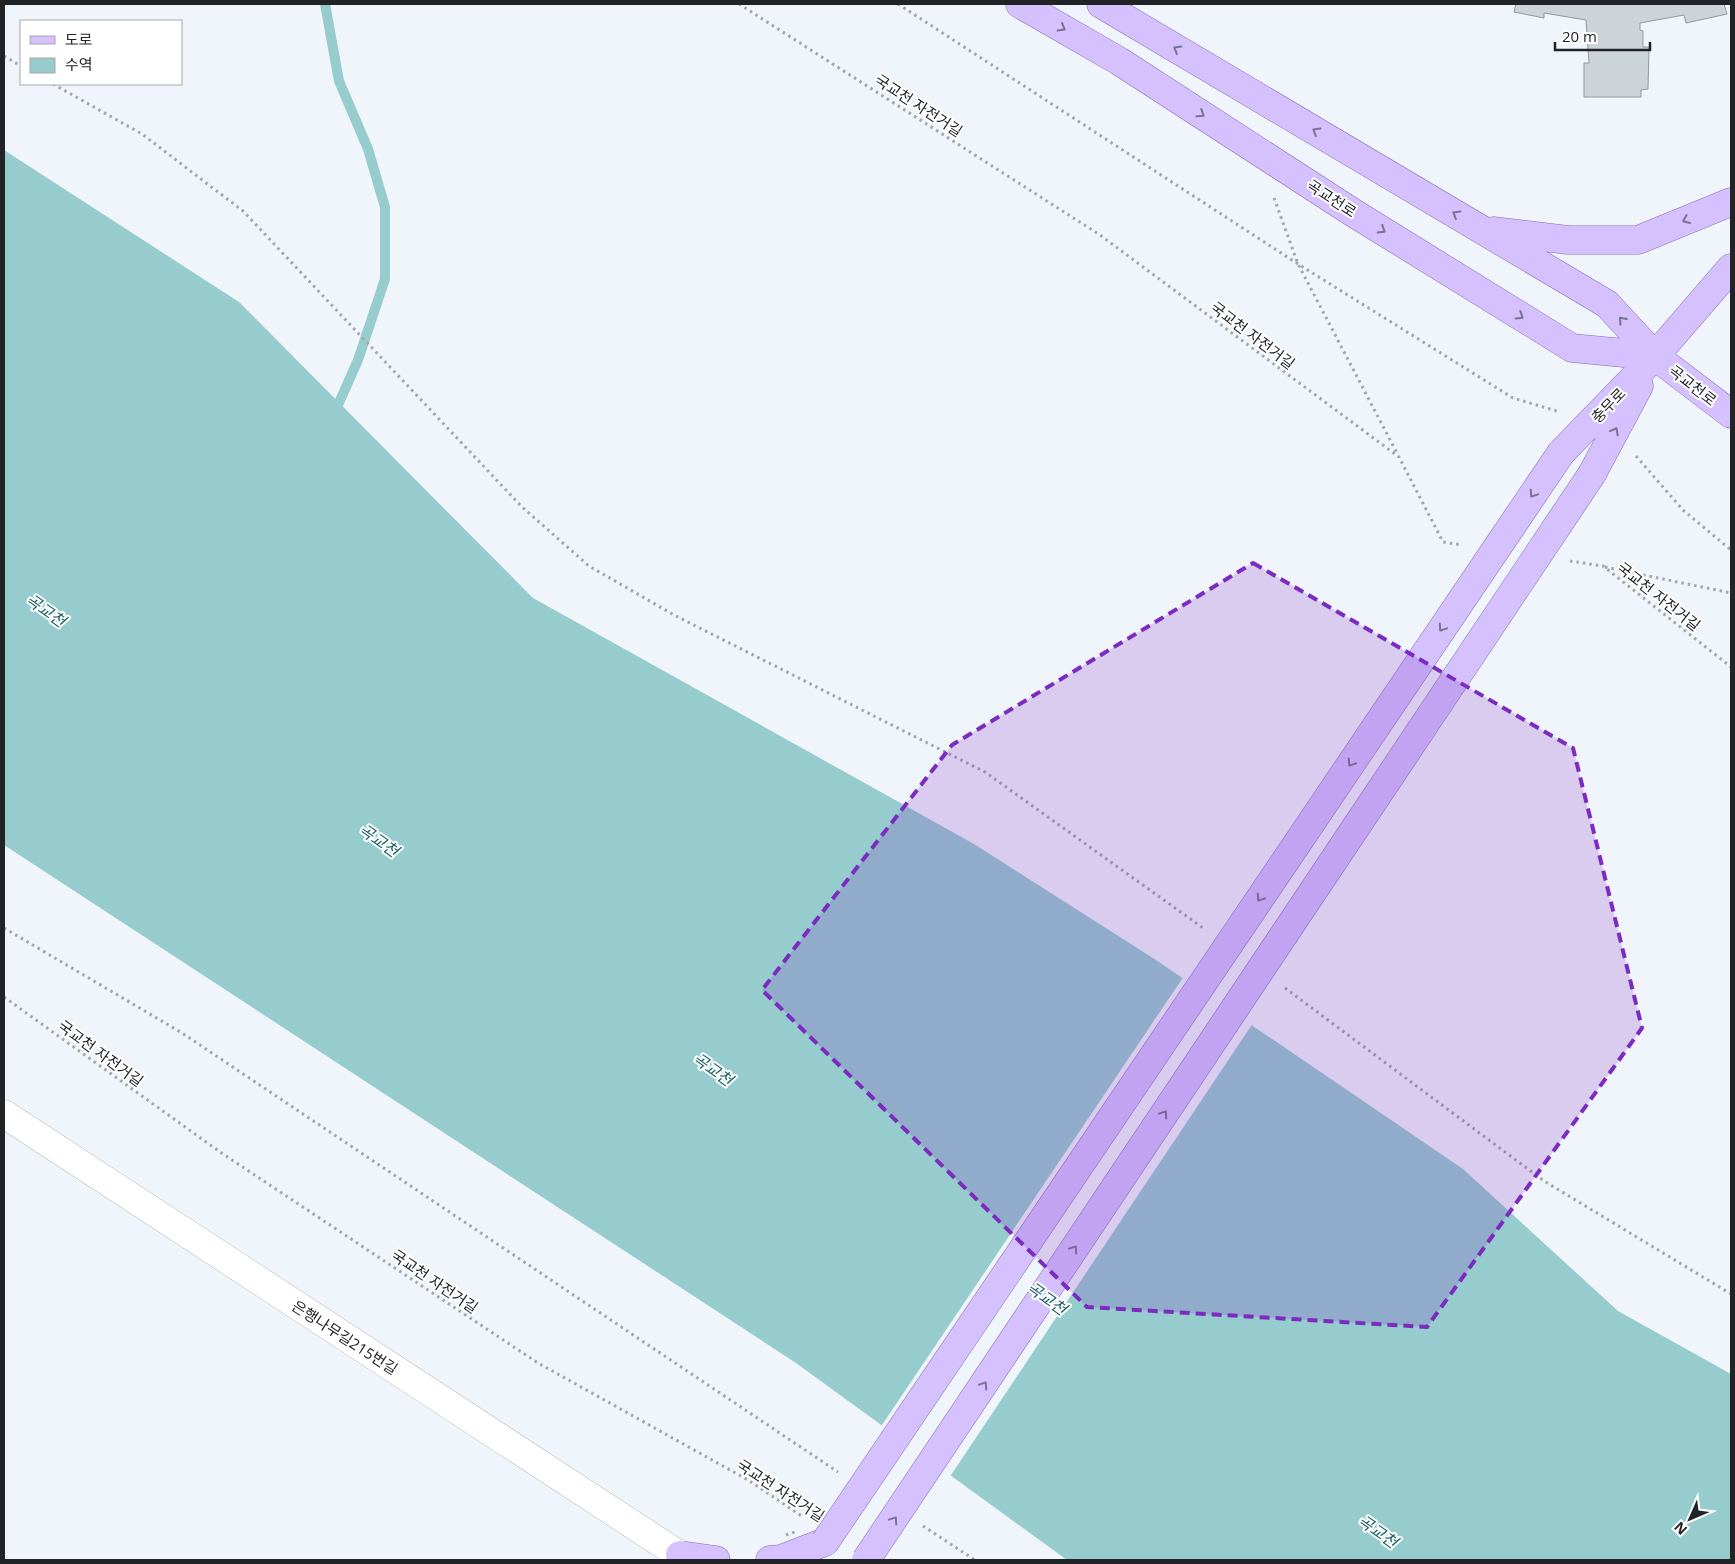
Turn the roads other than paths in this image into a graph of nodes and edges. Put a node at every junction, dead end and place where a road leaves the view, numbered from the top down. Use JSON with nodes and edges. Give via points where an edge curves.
{"nodes":[{"id":1,"x":1020,"y":4,"type":"edge"},
{"id":2,"x":1101,"y":4,"type":"edge"},
{"id":3,"x":1731,"y":202,"type":"edge"},
{"id":4,"x":1483,"y":230,"type":"junction"},
{"id":5,"x":1731,"y":268,"type":"edge"},
{"id":6,"x":1655,"y":356,"type":"junction"},
{"id":7,"x":1731,"y":414,"type":"edge"},
{"id":8,"x":1603,"y":427,"type":"junction"},
{"id":9,"x":4,"y":1114,"type":"edge"},
{"id":10,"x":819,"y":1551,"type":"edge"},
{"id":11,"x":683,"y":1559,"type":"edge"},
{"id":12,"x":716,"y":1560,"type":"edge"},
{"id":13,"x":770,"y":1560,"type":"edge"},
{"id":14,"x":866,"y":1560,"type":"edge"}],
"edges":[{"from":1,"to":6,"type":"main road","name":"곡교천로","one_way":true,"via":[[1119,61],[1352,212],[1572,348]]},
{"from":4,"to":2,"type":"main road","name":"곡교천로","one_way":true},
{"from":3,"to":4,"type":"main road","one_way":true,"via":[[1638,240],[1568,240]]},
{"from":6,"to":4,"type":"main road","name":"곡교천로","one_way":true,"via":[[1608,304]]},
{"from":5,"to":6,"type":"main road","name":"충무로"},
{"from":6,"to":7,"type":"main road","name":"곡교천로"},
{"from":6,"to":8,"type":"main road","name":"충무로"},
{"from":8,"to":10,"type":"main road","name":"충무로","one_way":true,"bridge":true,"via":[[1560,453]]},
{"from":14,"to":8,"type":"main road","name":"충무로","one_way":true,"bridge":true,"via":[[1592,474]]},
{"from":9,"to":11,"type":"street","name":"은행나무길215번길"},
{"from":10,"to":13,"type":"main road"},
{"from":11,"to":12,"type":"main road"}]}
